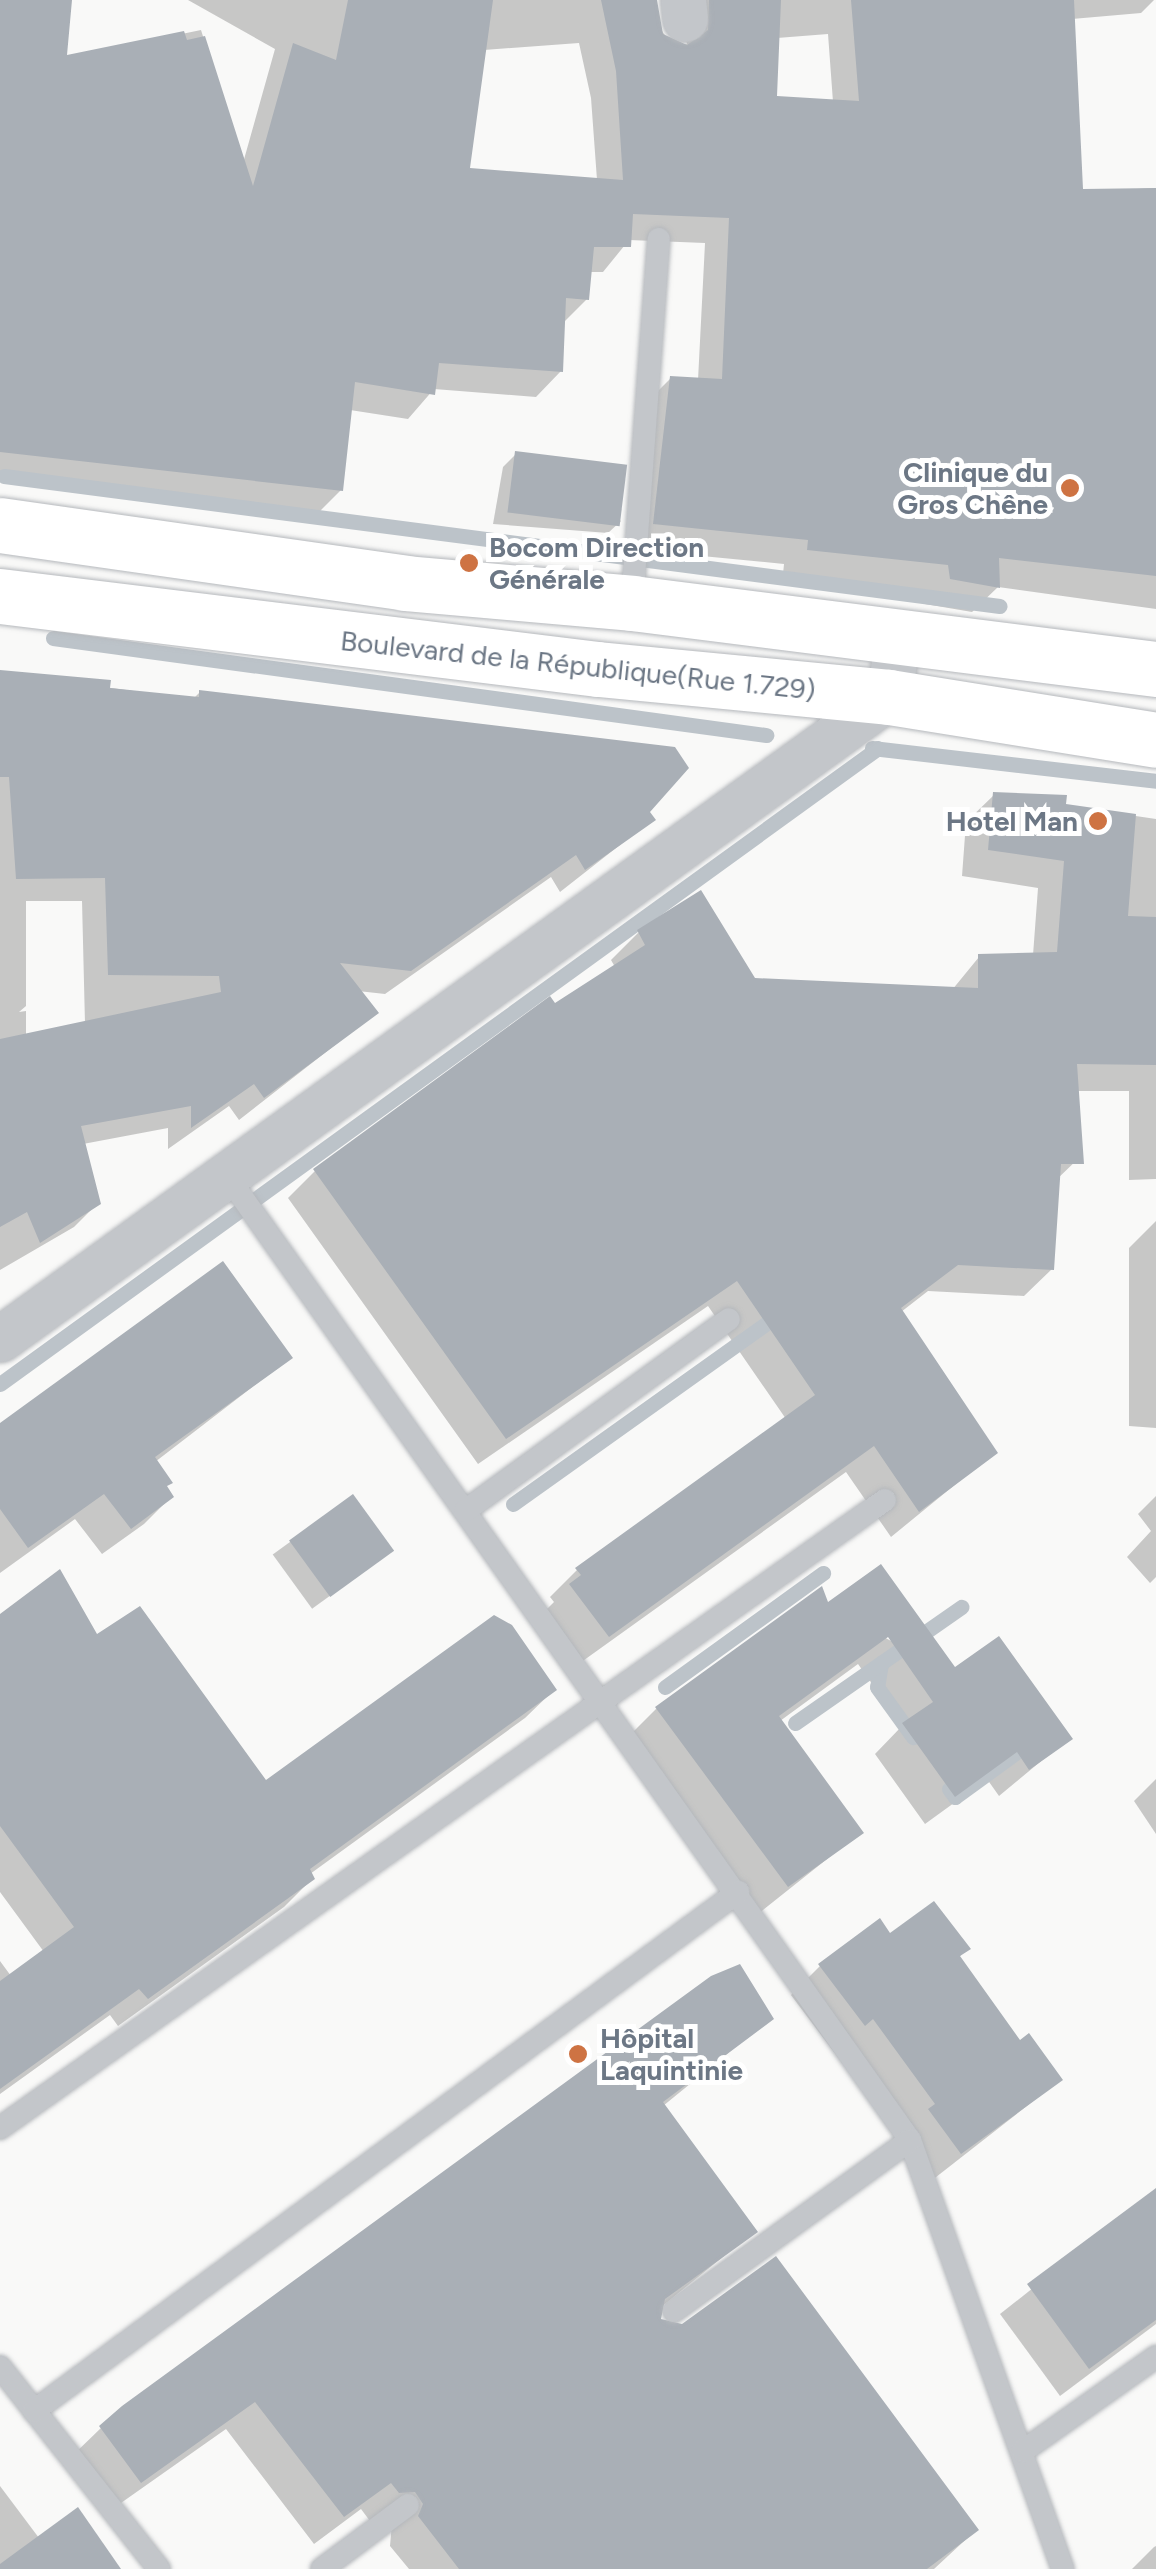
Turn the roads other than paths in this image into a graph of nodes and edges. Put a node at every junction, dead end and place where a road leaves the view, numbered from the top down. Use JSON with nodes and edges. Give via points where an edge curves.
{"nodes":[{"id":1,"x":660,"y":239,"type":"dead end"},
{"id":2,"x":0,"y":525,"type":"edge"},
{"id":3,"x":0,"y":596,"type":"edge"},
{"id":4,"x":632,"y":603,"type":"junction"},
{"id":5,"x":898,"y":634,"type":"junction"},
{"id":6,"x":1156,"y":669,"type":"edge"},
{"id":7,"x":888,"y":697,"type":"junction"},
{"id":8,"x":1156,"y":740,"type":"edge"},
{"id":9,"x":225,"y":1173,"type":"junction"},
{"id":10,"x":729,"y":1319,"type":"dead end"},
{"id":11,"x":0,"y":1339,"type":"edge"},
{"id":12,"x":885,"y":1500,"type":"dead end"},
{"id":13,"x":464,"y":1511,"type":"junction"},
{"id":14,"x":603,"y":1706,"type":"junction"},
{"id":15,"x":738,"y":1892,"type":"junction"},
{"id":16,"x":0,"y":2128,"type":"edge"},
{"id":17,"x":910,"y":2140,"type":"junction"},
{"id":18,"x":674,"y":2311,"type":"dead end"},
{"id":19,"x":1156,"y":2357,"type":"edge"},
{"id":20,"x":0,"y":2366,"type":"edge"},
{"id":21,"x":34,"y":2411,"type":"junction"},
{"id":22,"x":1023,"y":2450,"type":"junction"},
{"id":23,"x":408,"y":2505,"type":"dead end"},
{"id":24,"x":159,"y":2569,"type":"edge"},
{"id":25,"x":322,"y":2569,"type":"edge"},
{"id":26,"x":1062,"y":2569,"type":"edge"}],
"edges":[{"from":1,"to":4,"type":"lane"},
{"from":2,"to":4,"type":"main road","via":[[406,583]]},
{"from":3,"to":7,"type":"main road","name":"Boulevard de la République(Rue 1.729)"},
{"from":4,"to":5,"type":"main road"},
{"from":5,"to":6,"type":"main road"},
{"from":5,"to":7,"type":"street"},
{"from":7,"to":8,"type":"main road","name":"Boulevard de la République(Rue 1.729)"},
{"from":7,"to":9,"type":"street"},
{"from":9,"to":11,"type":"street"},
{"from":9,"to":13,"type":"lane"},
{"from":10,"to":13,"type":"lane"},
{"from":12,"to":14,"type":"lane"},
{"from":13,"to":14,"type":"lane"},
{"from":14,"to":15,"type":"lane"},
{"from":14,"to":16,"type":"lane","via":[[329,1890]]},
{"from":15,"to":17,"type":"lane"},
{"from":15,"to":21,"type":"lane"},
{"from":17,"to":18,"type":"lane"},
{"from":17,"to":22,"type":"lane"},
{"from":19,"to":22,"type":"lane"},
{"from":20,"to":21,"type":"lane"},
{"from":21,"to":24,"type":"lane"},
{"from":22,"to":26,"type":"lane"},
{"from":23,"to":25,"type":"lane"}]}
